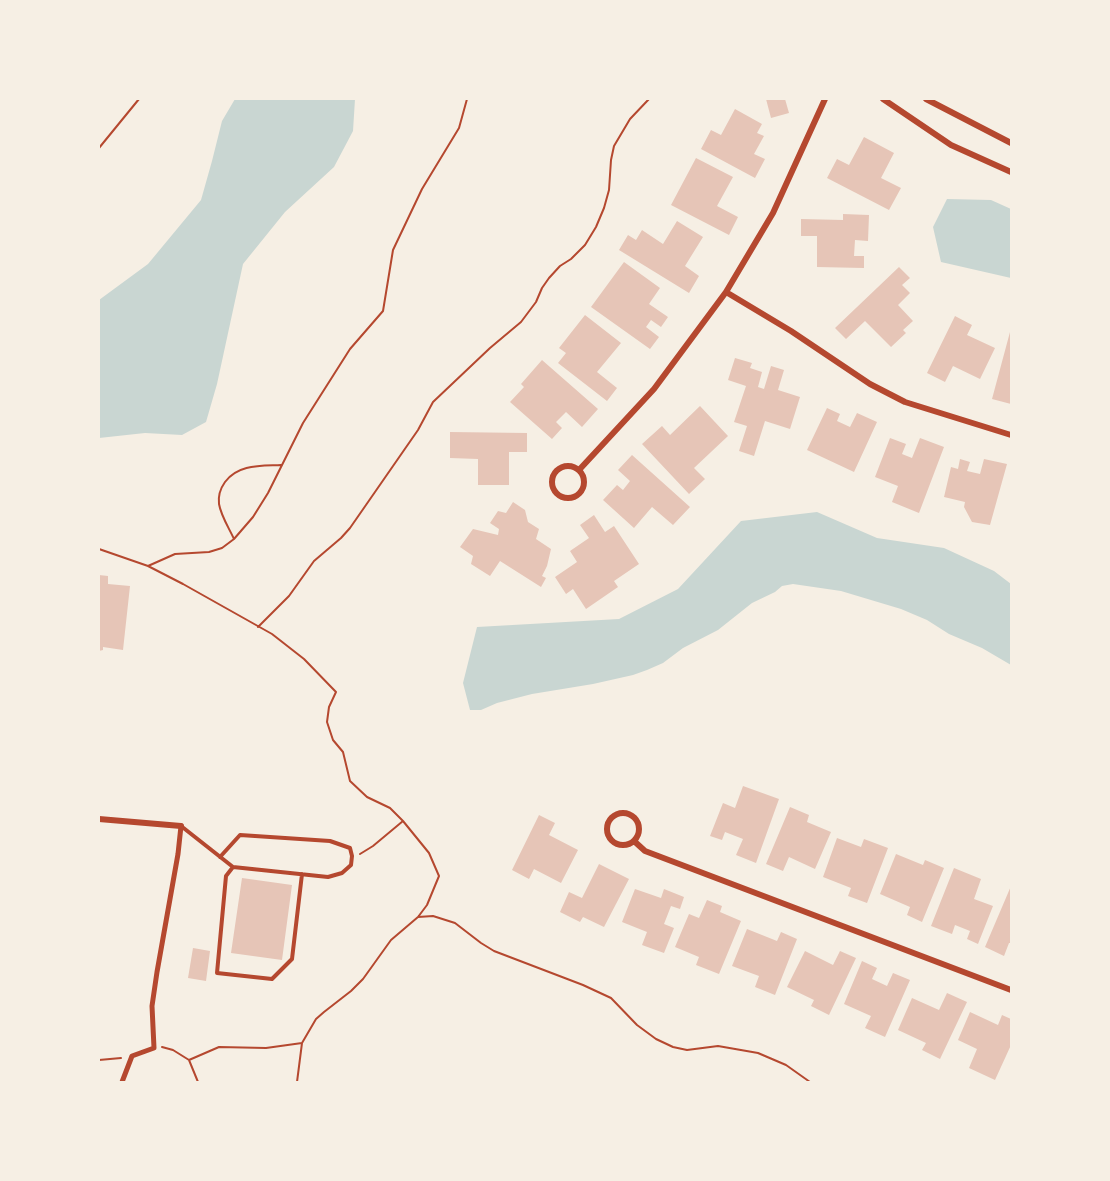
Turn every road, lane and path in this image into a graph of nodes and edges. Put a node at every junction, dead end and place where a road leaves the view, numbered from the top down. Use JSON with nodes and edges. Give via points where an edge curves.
{"nodes":[{"id":1,"x":139,"y":99,"type":"edge"},
{"id":2,"x":467,"y":99,"type":"edge"},
{"id":3,"x":649,"y":99,"type":"edge"},
{"id":4,"x":825,"y":99,"type":"edge"},
{"id":5,"x":882,"y":99,"type":"edge"},
{"id":6,"x":926,"y":99,"type":"edge"},
{"id":7,"x":1011,"y":143,"type":"edge"},
{"id":8,"x":99,"y":148,"type":"edge"},
{"id":9,"x":1011,"y":172,"type":"edge"},
{"id":10,"x":726,"y":292,"type":"junction"},
{"id":11,"x":1011,"y":435,"type":"edge"},
{"id":12,"x":283,"y":465,"type":"junction"},
{"id":13,"x":579,"y":470,"type":"junction"},
{"id":14,"x":234,"y":539,"type":"junction"},
{"id":15,"x":99,"y":549,"type":"edge"},
{"id":16,"x":148,"y":566,"type":"junction"},
{"id":17,"x":258,"y":627,"type":"junction"},
{"id":18,"x":99,"y":819,"type":"edge"},
{"id":19,"x":403,"y":821,"type":"junction"},
{"id":20,"x":181,"y":826,"type":"junction"},
{"id":21,"x":634,"y":841,"type":"junction"},
{"id":22,"x":352,"y":856,"type":"junction"},
{"id":23,"x":220,"y":857,"type":"junction"},
{"id":24,"x":233,"y":867,"type":"junction"},
{"id":25,"x":302,"y":874,"type":"junction"},
{"id":26,"x":418,"y":916,"type":"junction"},
{"id":27,"x":1011,"y":990,"type":"edge"},
{"id":28,"x":302,"y":1043,"type":"junction"},
{"id":29,"x":154,"y":1048,"type":"junction"},
{"id":30,"x":132,"y":1056,"type":"junction"},
{"id":31,"x":99,"y":1060,"type":"edge"},
{"id":32,"x":189,"y":1060,"type":"junction"},
{"id":33,"x":122,"y":1082,"type":"edge"},
{"id":34,"x":198,"y":1082,"type":"edge"},
{"id":35,"x":297,"y":1082,"type":"edge"},
{"id":36,"x":810,"y":1082,"type":"edge"}],
"edges":[{"from":1,"to":8,"type":"path"},
{"from":2,"to":12,"type":"path","via":[[459,128],[422,189],[393,250],[383,311],[350,349],[303,423]]},
{"from":3,"to":17,"type":"path","via":[[630,119],[614,146],[604,208],[585,245],[549,278],[521,322],[433,402],[350,528],[314,561],[289,596]]},
{"from":4,"to":10,"type":"street","via":[[773,213]]},
{"from":5,"to":9,"type":"street","via":[[951,145]]},
{"from":6,"to":7,"type":"street"},
{"from":10,"to":11,"type":"street","via":[[905,402]]},
{"from":10,"to":13,"type":"street","via":[[654,388]]},
{"from":12,"to":14,"type":"path","via":[[253,517]]},
{"from":12,"to":14,"type":"path","via":[[236,471],[222,486],[219,505]]},
{"from":13,"to":13,"type":"street","via":[[561,467],[552,477],[553,489],[562,498],[575,498],[584,488]]},
{"from":14,"to":16,"type":"path","via":[[222,548],[175,554]]},
{"from":15,"to":16,"type":"path"},
{"from":16,"to":17,"type":"path"},
{"from":17,"to":19,"type":"path","via":[[304,659],[336,692],[327,722],[333,740],[343,752],[350,782]]},
{"from":18,"to":20,"type":"street"},
{"from":19,"to":22,"type":"path","via":[[373,846]]},
{"from":19,"to":26,"type":"path","via":[[429,853],[439,876]]},
{"from":20,"to":23,"type":"lane"},
{"from":20,"to":29,"type":"street","via":[[152,1005]]},
{"from":21,"to":21,"type":"street","via":[[639,830],[635,818],[624,812],[612,816],[606,828],[610,840],[622,845]]},
{"from":21,"to":27,"type":"street","via":[[645,851]]},
{"from":22,"to":23,"type":"lane","via":[[350,848],[330,841],[240,835]]},
{"from":22,"to":25,"type":"lane","via":[[351,865],[342,873],[328,877]]},
{"from":23,"to":24,"type":"lane"},
{"from":24,"to":25,"type":"lane"},
{"from":24,"to":25,"type":"lane","via":[[226,876],[217,973],[272,979],[292,959]]},
{"from":26,"to":28,"type":"path","via":[[391,940],[351,992],[316,1019]]},
{"from":26,"to":36,"type":"path","via":[[455,923],[494,951],[611,998],[637,1026],[673,1047],[687,1050],[718,1046],[758,1053],[786,1065]]},
{"from":28,"to":32,"type":"path","via":[[266,1048],[219,1047]]},
{"from":28,"to":35,"type":"path"},
{"from":29,"to":30,"type":"street"},
{"from":29,"to":32,"type":"path","via":[[173,1050]]},
{"from":30,"to":31,"type":"path"},
{"from":30,"to":33,"type":"street"},
{"from":32,"to":34,"type":"path"}]}
